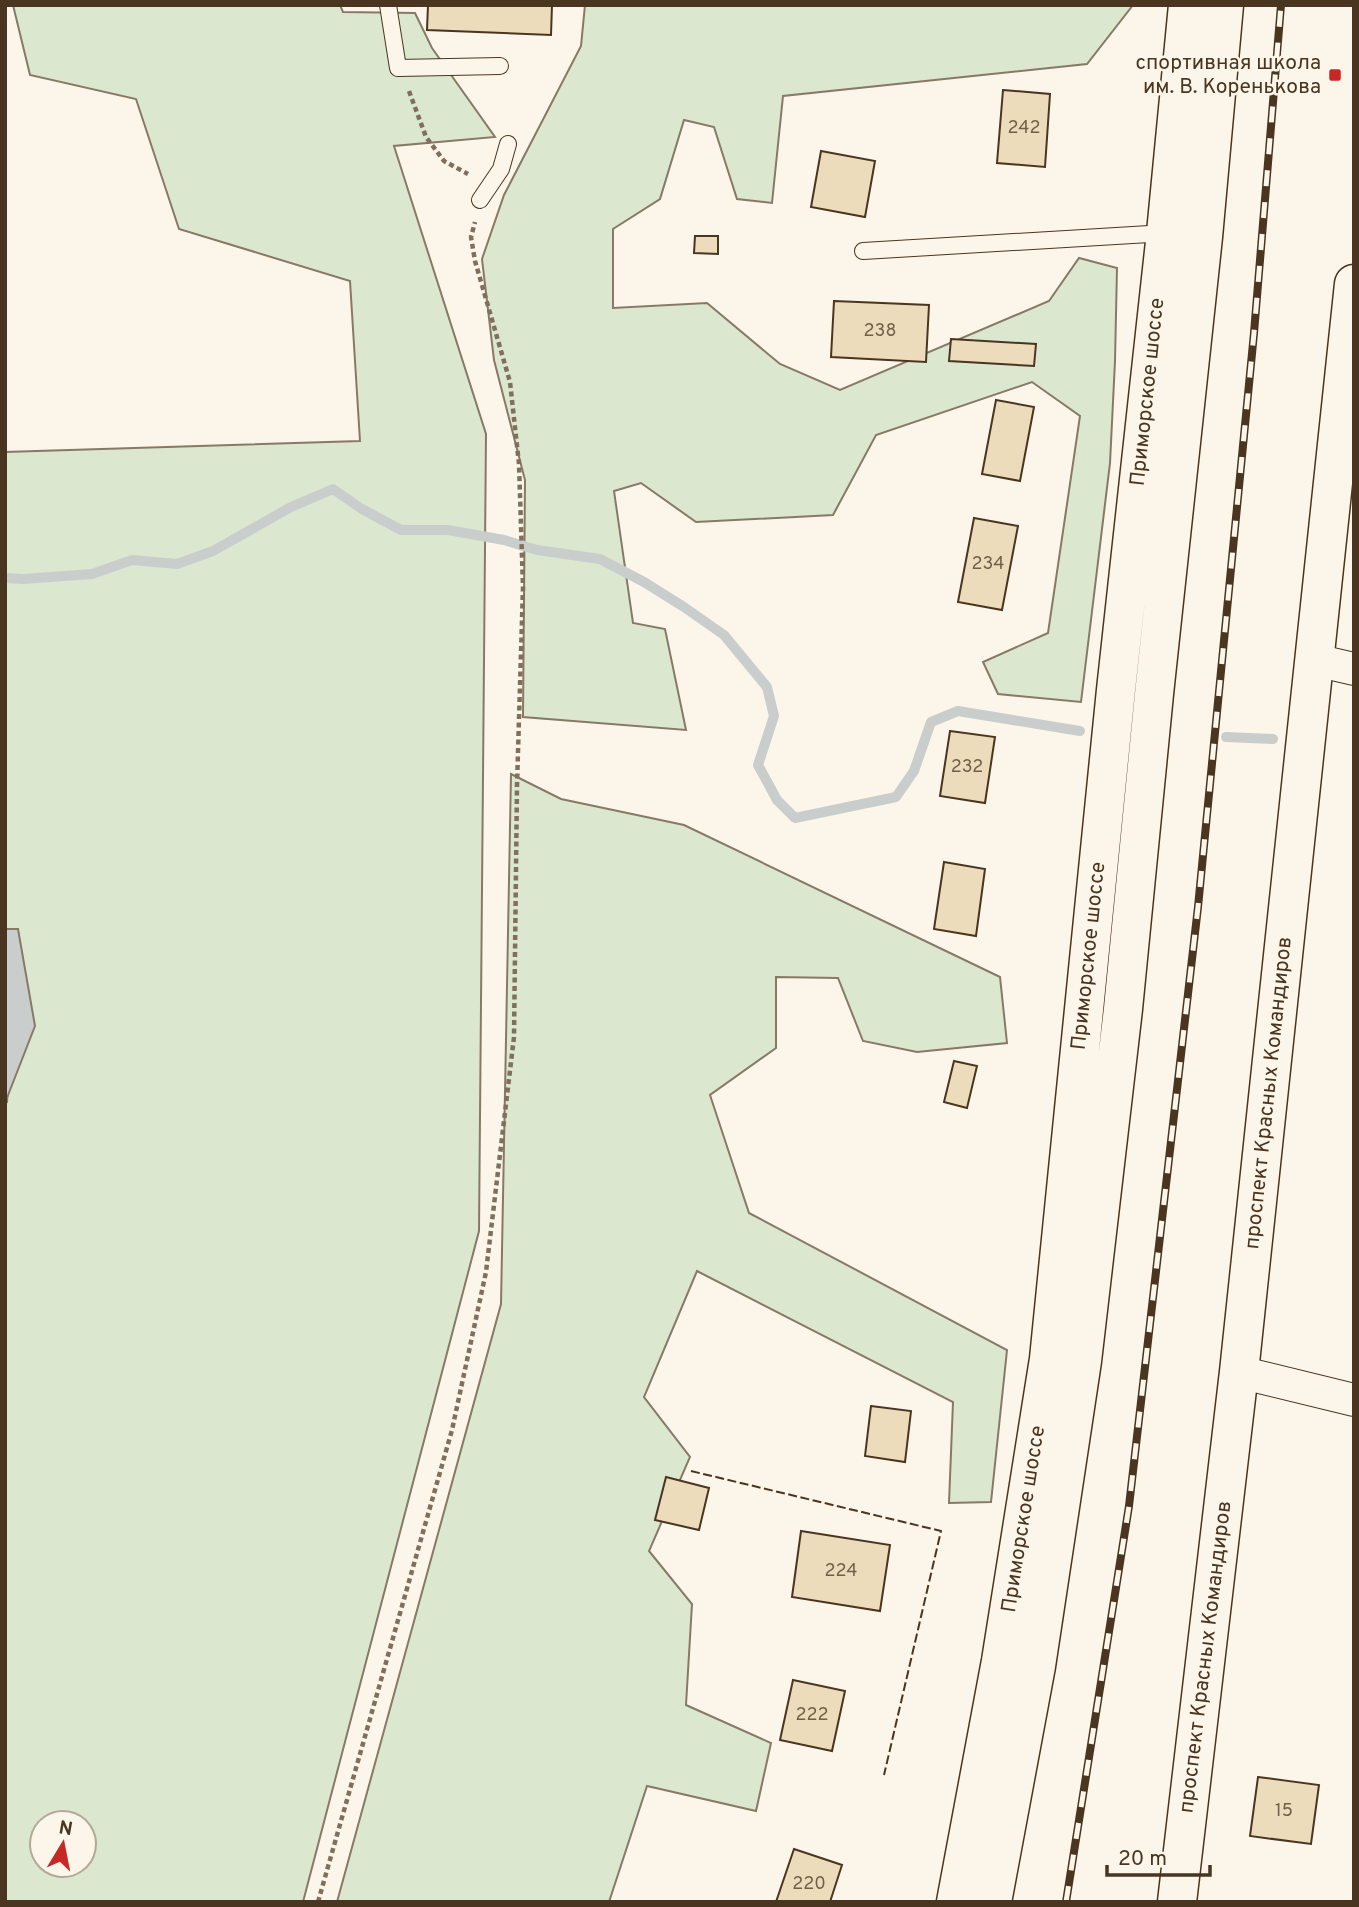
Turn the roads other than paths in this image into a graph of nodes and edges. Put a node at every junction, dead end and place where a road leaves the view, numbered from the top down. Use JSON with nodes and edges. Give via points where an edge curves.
{"nodes":[{"id":1,"x":388,"y":5,"type":"edge"},
{"id":2,"x":1188,"y":5,"type":"edge"},
{"id":3,"x":1224,"y":5,"type":"edge"},
{"id":4,"x":500,"y":66,"type":"dead end"},
{"id":5,"x":509,"y":144,"type":"dead end"},
{"id":6,"x":480,"y":200,"type":"road end"},
{"id":7,"x":1166,"y":233,"type":"junction"},
{"id":8,"x":863,"y":251,"type":"dead end"},
{"id":9,"x":1354,"y":284,"type":"edge"},
{"id":10,"x":1315,"y":660,"type":"junction"},
{"id":11,"x":1354,"y":669,"type":"edge"},
{"id":12,"x":1239,"y":1372,"type":"junction"},
{"id":13,"x":1354,"y":1400,"type":"edge"},
{"id":14,"x":956,"y":1902,"type":"edge"},
{"id":15,"x":992,"y":1902,"type":"edge"},
{"id":16,"x":1177,"y":1902,"type":"edge"}],
"edges":[{"from":1,"to":4,"type":"lane","via":[[398,68]]},
{"from":2,"to":7,"type":"main road","name":"Приморское шоссе"},
{"from":3,"to":15,"type":"main road","name":"Приморское шоссе","via":[[1123,1009],[1082,1360],[1036,1666]]},
{"from":5,"to":6,"type":"lane","via":[[501,169]]},
{"from":7,"to":8,"type":"lane"},
{"from":7,"to":14,"type":"main road","name":"Приморское шоссе","via":[[1049,1359],[1001,1661]]},
{"from":9,"to":10,"type":"main road","name":"проспект Красных Командиров"},
{"from":10,"to":11,"type":"street"},
{"from":10,"to":12,"type":"main road","name":"проспект Красных Командиров"},
{"from":12,"to":13,"type":"street"},
{"from":12,"to":16,"type":"main road","name":"проспект Красных Командиров"}]}
